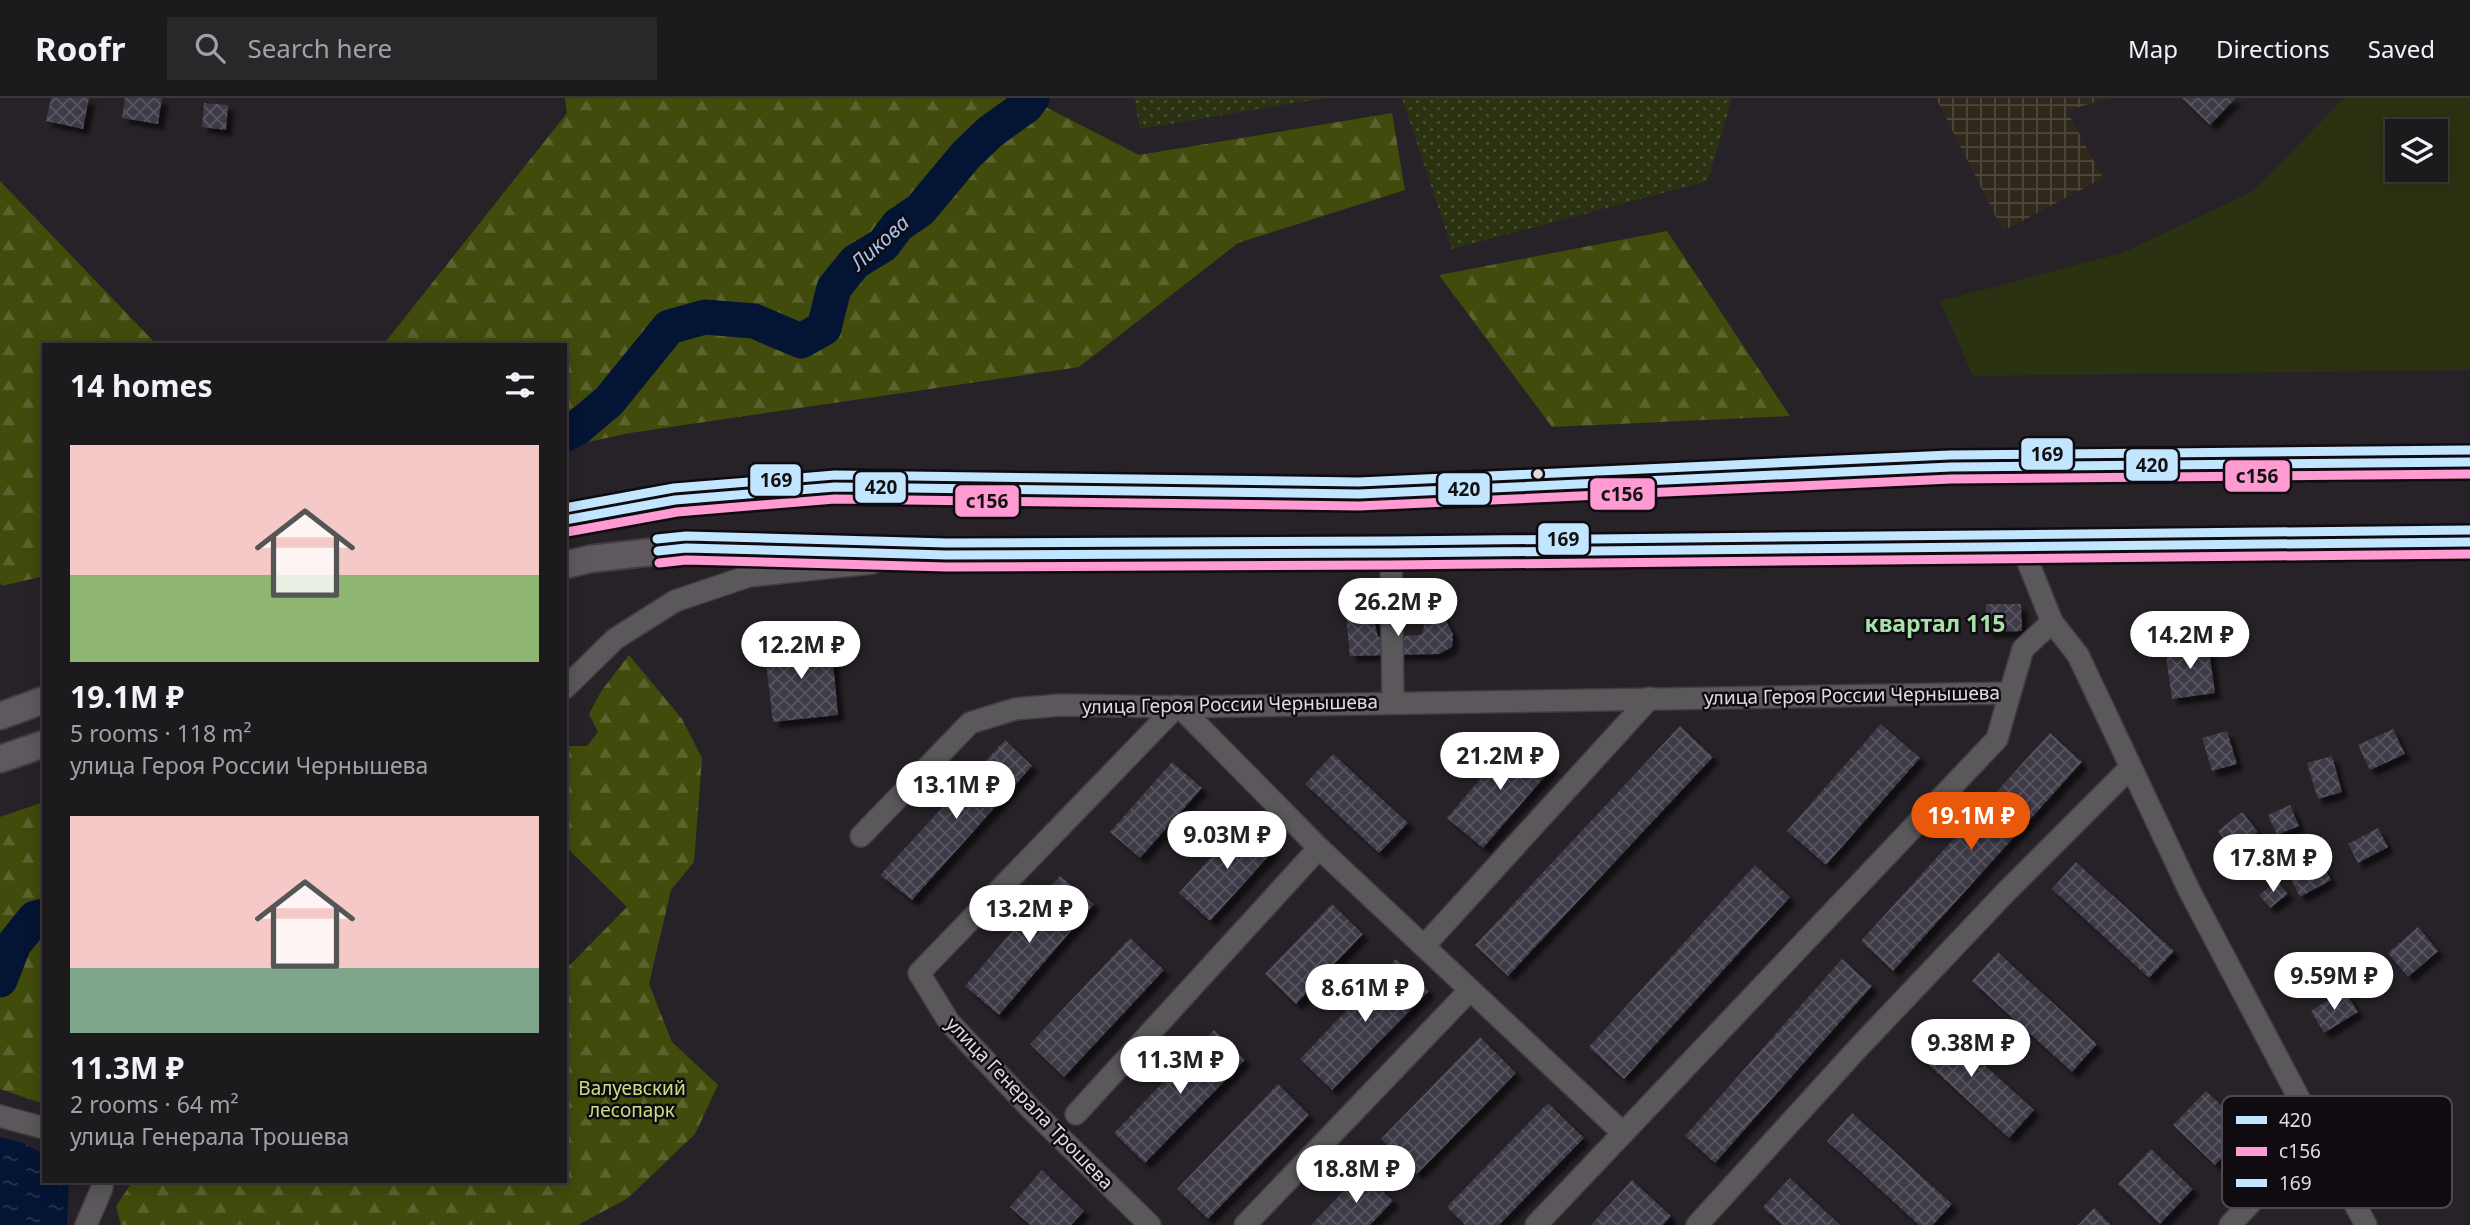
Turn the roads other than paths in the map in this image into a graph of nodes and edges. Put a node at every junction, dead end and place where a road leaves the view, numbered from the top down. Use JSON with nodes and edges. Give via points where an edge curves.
{"nodes":[{"id":1,"x":2470,"y":462,"type":"edge"},
{"id":2,"x":575,"y":517,"type":"edge"},
{"id":3,"x":2470,"y":542,"type":"edge"},
{"id":4,"x":2022,"y":547,"type":"junction"},
{"id":5,"x":1391,"y":554,"type":"junction"},
{"id":6,"x":947,"y":555,"type":"junction"},
{"id":7,"x":578,"y":562,"type":"edge"},
{"id":8,"x":2052,"y":622,"type":"junction"},
{"id":9,"x":567,"y":686,"type":"edge"},
{"id":10,"x":2010,"y":693,"type":"junction"},
{"id":11,"x":1650,"y":698,"type":"junction"},
{"id":12,"x":42,"y":702,"type":"edge"},
{"id":13,"x":1393,"y":702,"type":"junction"},
{"id":14,"x":1179,"y":706,"type":"junction"},
{"id":15,"x":0,"y":716,"type":"edge"},
{"id":16,"x":42,"y":745,"type":"edge"},
{"id":17,"x":0,"y":759,"type":"edge"},
{"id":18,"x":2130,"y":768,"type":"junction"},
{"id":19,"x":861,"y":836,"type":"dead end"},
{"id":20,"x":1319,"y":848,"type":"junction"},
{"id":21,"x":1424,"y":946,"type":"junction"},
{"id":22,"x":1470,"y":990,"type":"junction"},
{"id":23,"x":2298,"y":1096,"type":"edge"},
{"id":24,"x":1076,"y":1114,"type":"dead end"},
{"id":25,"x":0,"y":1116,"type":"edge"},
{"id":26,"x":42,"y":1127,"type":"edge"},
{"id":27,"x":1623,"y":1133,"type":"junction"},
{"id":28,"x":102,"y":1183,"type":"edge"},
{"id":29,"x":2246,"y":1208,"type":"edge"},
{"id":30,"x":2357,"y":1208,"type":"edge"},
{"id":31,"x":86,"y":1225,"type":"edge"},
{"id":32,"x":1150,"y":1225,"type":"edge"},
{"id":33,"x":1245,"y":1225,"type":"edge"},
{"id":34,"x":1536,"y":1225,"type":"edge"},
{"id":35,"x":1697,"y":1225,"type":"edge"},
{"id":36,"x":2230,"y":1225,"type":"edge"},
{"id":37,"x":2366,"y":1225,"type":"edge"}],
"edges":[{"from":1,"to":2,"type":"main road","via":[[1951,467],[1359,494],[835,487],[675,500]]},
{"from":3,"to":4,"type":"main road"},
{"from":4,"to":5,"type":"main road"},
{"from":4,"to":8,"type":"street"},
{"from":5,"to":6,"type":"main road"},
{"from":5,"to":13,"type":"street"},
{"from":6,"to":7,"type":"main road","via":[[686,548]]},
{"from":6,"to":9,"type":"street","via":[[748,576],[675,601],[615,639]]},
{"from":8,"to":10,"type":"street","name":"улица Героя России Чернышева","via":[[2023,649]]},
{"from":8,"to":18,"type":"street","via":[[2078,655]]},
{"from":10,"to":11,"type":"street","name":"улица Героя России Чернышева"},
{"from":10,"to":27,"type":"street","via":[[1997,739]]},
{"from":11,"to":13,"type":"street","name":"улица Героя России Чернышева"},
{"from":11,"to":21,"type":"street"},
{"from":12,"to":15,"type":"main road"},
{"from":13,"to":14,"type":"street","name":"улица Героя России Чернышева"},
{"from":14,"to":19,"type":"street","name":"улица Героя России Чернышева","via":[[1061,705],[1015,709],[970,723]]},
{"from":14,"to":20,"type":"street"},
{"from":14,"to":32,"type":"street","name":"улица Генерала Трошева","via":[[919,973],[949,1022]]},
{"from":16,"to":17,"type":"main road"},
{"from":18,"to":23,"type":"street"},
{"from":18,"to":35,"type":"street","via":[[1914,989]]},
{"from":20,"to":21,"type":"street"},
{"from":20,"to":24,"type":"street"},
{"from":21,"to":22,"type":"street"},
{"from":22,"to":27,"type":"street"},
{"from":22,"to":33,"type":"street"},
{"from":25,"to":26,"type":"street"},
{"from":27,"to":34,"type":"street"},
{"from":28,"to":31,"type":"street"},
{"from":29,"to":36,"type":"street"},
{"from":30,"to":37,"type":"street"}]}
